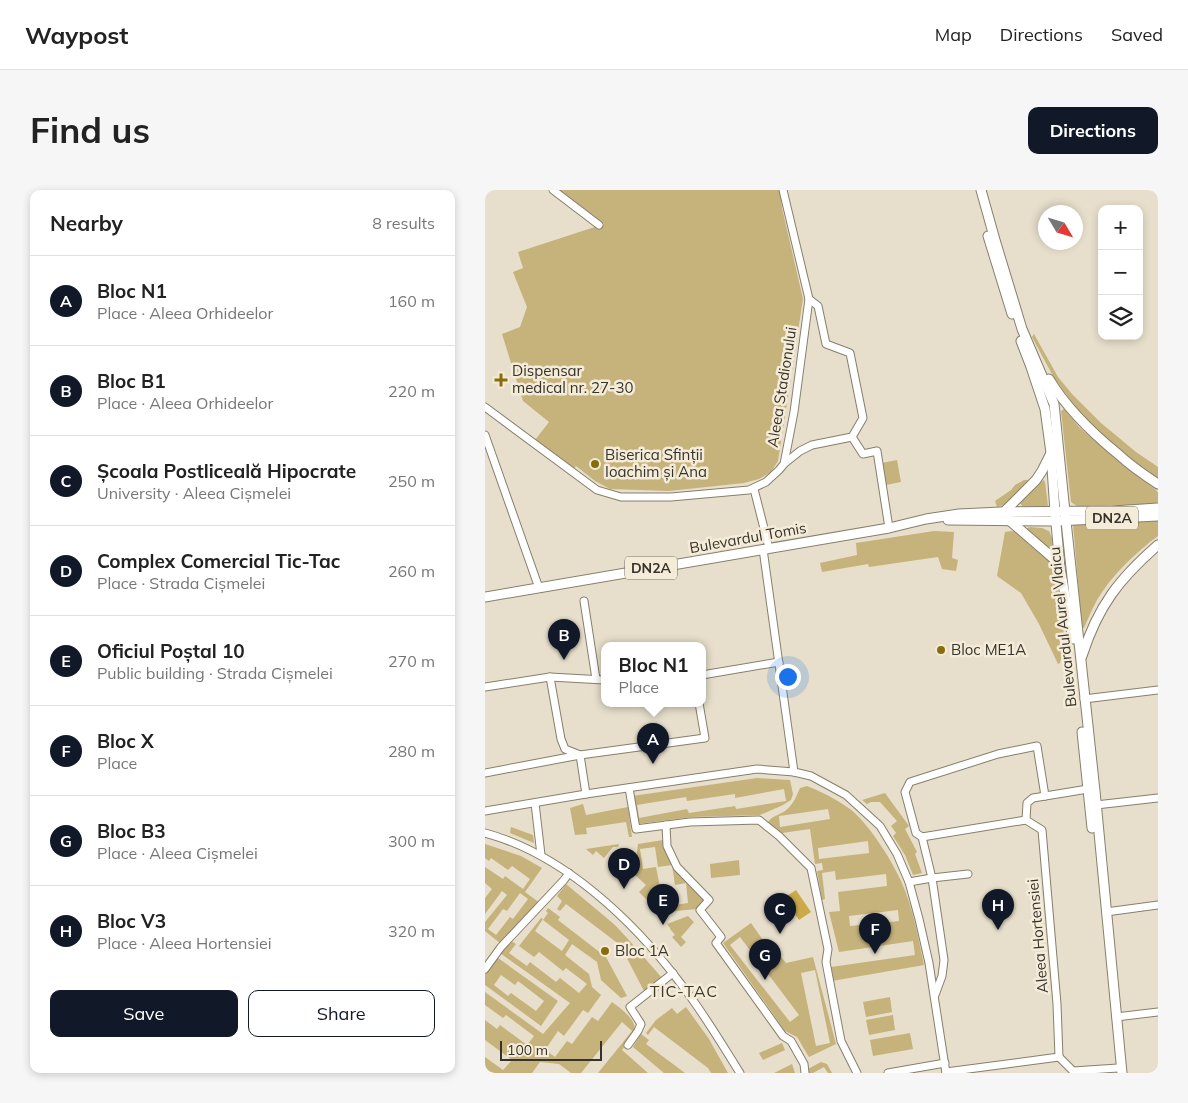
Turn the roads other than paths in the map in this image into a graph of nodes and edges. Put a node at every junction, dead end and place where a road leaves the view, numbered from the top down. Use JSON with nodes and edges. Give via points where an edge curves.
{"nodes":[{"id":1,"x":553,"y":190,"type":"edge"},
{"id":2,"x":783,"y":190,"type":"edge"},
{"id":3,"x":975,"y":190,"type":"edge"},
{"id":4,"x":981,"y":190,"type":"edge"},
{"id":5,"x":599,"y":225,"type":"dead end"},
{"id":6,"x":809,"y":299,"type":"junction"},
{"id":7,"x":1030,"y":348,"type":"junction"},
{"id":8,"x":485,"y":407,"type":"edge"},
{"id":9,"x":485,"y":436,"type":"edge"},
{"id":10,"x":852,"y":437,"type":"junction"},
{"id":11,"x":1051,"y":453,"type":"junction"},
{"id":12,"x":784,"y":464,"type":"junction"},
{"id":13,"x":1158,"y":484,"type":"edge"},
{"id":14,"x":754,"y":489,"type":"junction"},
{"id":15,"x":1158,"y":508,"type":"edge"},
{"id":16,"x":1007,"y":516,"type":"junction"},
{"id":17,"x":1055,"y":516,"type":"junction"},
{"id":18,"x":1065,"y":516,"type":"junction"},
{"id":19,"x":1158,"y":516,"type":"edge"},
{"id":20,"x":889,"y":528,"type":"junction"},
{"id":21,"x":1158,"y":545,"type":"edge"},
{"id":22,"x":766,"y":549,"type":"junction"},
{"id":23,"x":1061,"y":568,"type":"junction"},
{"id":24,"x":539,"y":588,"type":"junction"},
{"id":25,"x":485,"y":597,"type":"edge"},
{"id":26,"x":584,"y":601,"type":"dead end"},
{"id":27,"x":1081,"y":661,"type":"junction"},
{"id":28,"x":779,"y":662,"type":"junction"},
{"id":29,"x":706,"y":674,"type":"edge"},
{"id":30,"x":550,"y":677,"type":"junction"},
{"id":31,"x":600,"y":679,"type":"edge"},
{"id":32,"x":485,"y":687,"type":"edge"},
{"id":33,"x":1158,"y":690,"type":"edge"},
{"id":34,"x":1084,"y":699,"type":"junction"},
{"id":35,"x":700,"y":707,"type":"edge"},
{"id":36,"x":580,"y":754,"type":"junction"},
{"id":37,"x":795,"y":772,"type":"junction"},
{"id":38,"x":485,"y":773,"type":"edge"},
{"id":39,"x":629,"y":788,"type":"junction"},
{"id":40,"x":1088,"y":789,"type":"junction"},
{"id":41,"x":586,"y":794,"type":"junction"},
{"id":42,"x":1045,"y":796,"type":"junction"},
{"id":43,"x":1158,"y":798,"type":"edge"},
{"id":44,"x":535,"y":803,"type":"junction"},
{"id":45,"x":1096,"y":805,"type":"junction"},
{"id":46,"x":485,"y":811,"type":"edge"},
{"id":47,"x":1026,"y":820,"type":"junction"},
{"id":48,"x":666,"y":825,"type":"junction"},
{"id":49,"x":485,"y":833,"type":"edge"},
{"id":50,"x":922,"y":837,"type":"junction"},
{"id":51,"x":541,"y":855,"type":"junction"},
{"id":52,"x":569,"y":873,"type":"junction"},
{"id":53,"x":968,"y":874,"type":"dead end"},
{"id":54,"x":932,"y":878,"type":"junction"},
{"id":55,"x":909,"y":882,"type":"junction"},
{"id":56,"x":1158,"y":905,"type":"edge"},
{"id":57,"x":1106,"y":912,"type":"junction"},
{"id":58,"x":485,"y":969,"type":"edge"},
{"id":59,"x":673,"y":973,"type":"junction"},
{"id":60,"x":935,"y":995,"type":"junction"},
{"id":61,"x":1158,"y":1012,"type":"edge"},
{"id":62,"x":1116,"y":1017,"type":"junction"},
{"id":63,"x":628,"y":1045,"type":"dead end"},
{"id":64,"x":1059,"y":1058,"type":"junction"},
{"id":65,"x":945,"y":1064,"type":"junction"},
{"id":66,"x":1119,"y":1071,"type":"edge"},
{"id":67,"x":946,"y":1072,"type":"edge"},
{"id":68,"x":1073,"y":1072,"type":"edge"},
{"id":69,"x":740,"y":1073,"type":"edge"},
{"id":70,"x":805,"y":1073,"type":"edge"},
{"id":71,"x":857,"y":1073,"type":"edge"},
{"id":72,"x":888,"y":1073,"type":"edge"}],
"edges":[{"from":1,"to":5,"type":"street"},
{"from":2,"to":6,"type":"street","name":"Aleea Stadionului"},
{"from":3,"to":11,"type":"main road","name":"Bulevardul Aurel Vlaicu","via":[[1013,319],[1045,409]]},
{"from":4,"to":7,"type":"main road","name":"Bulevardul Aurel Vlaicu"},
{"from":6,"to":10,"type":"street","via":[[818,306],[826,344],[850,353],[863,418]]},
{"from":6,"to":12,"type":"street","name":"Aleea Stadionului"},
{"from":7,"to":13,"type":"main road","via":[[1051,383],[1090,430]]},
{"from":7,"to":18,"type":"main road","name":"Bulevardul Aurel Vlaicu","via":[[1054,404]]},
{"from":8,"to":14,"type":"street","name":"Aleea Stadionului","via":[[597,490],[621,497],[671,497]]},
{"from":9,"to":24,"type":"street"},
{"from":10,"to":12,"type":"street","via":[[812,445]]},
{"from":10,"to":20,"type":"street","via":[[863,454],[877,451]]},
{"from":11,"to":16,"type":"main road","via":[[1036,480]]},
{"from":11,"to":17,"type":"main road","name":"Bulevardul Aurel Vlaicu"},
{"from":12,"to":14,"type":"street","name":"Aleea Stadionului"},
{"from":14,"to":22,"type":"street"},
{"from":15,"to":18,"type":"main road","name":"Bulevardul Tomis","number":"DN2A"},
{"from":16,"to":17,"type":"main road","name":"Bulevardul Tomis","number":"DN2A"},
{"from":16,"to":20,"type":"main road","name":"Bulevardul Tomis","number":"DN2A","via":[[959,514]]},
{"from":16,"to":23,"type":"main road"},
{"from":17,"to":18,"type":"main road","name":"Bulevardul Tomis","number":"DN2A"},
{"from":17,"to":23,"type":"main road","name":"Bulevardul Aurel Vlaicu"},
{"from":18,"to":19,"type":"main road","name":"Bulevardul Tomis","number":"DN2A"},
{"from":18,"to":27,"type":"main road","name":"Bulevardul Aurel Vlaicu"},
{"from":20,"to":22,"type":"main road","name":"Bulevardul Tomis","number":"DN2A"},
{"from":21,"to":27,"type":"main road","via":[[1109,597],[1096,619]]},
{"from":22,"to":24,"type":"main road","name":"Bulevardul Tomis","number":"DN2A"},
{"from":22,"to":28,"type":"street"},
{"from":23,"to":40,"type":"main road","name":"Bulevardul Aurel Vlaicu","via":[[1072,637]]},
{"from":24,"to":25,"type":"main road","name":"Bulevardul Tomis","number":"DN2A"},
{"from":26,"to":31,"type":"street"},
{"from":27,"to":34,"type":"main road","name":"Bulevardul Aurel Vlaicu"},
{"from":28,"to":29,"type":"street"},
{"from":28,"to":37,"type":"street"},
{"from":30,"to":31,"type":"street"},
{"from":30,"to":32,"type":"street"},
{"from":30,"to":36,"type":"street","via":[[561,739],[565,749]]},
{"from":33,"to":34,"type":"street"},
{"from":34,"to":45,"type":"main road","name":"Bulevardul Aurel Vlaicu"},
{"from":35,"to":36,"type":"street","via":[[705,738]]},
{"from":36,"to":38,"type":"street"},
{"from":36,"to":41,"type":"street"},
{"from":37,"to":39,"type":"street","via":[[757,769]]},
{"from":37,"to":55,"type":"street","via":[[811,776],[846,795],[880,826]]},
{"from":39,"to":41,"type":"street"},
{"from":39,"to":48,"type":"street","via":[[636,829]]},
{"from":40,"to":42,"type":"street"},
{"from":40,"to":66,"type":"main road","name":"Bulevardul Aurel Vlaicu"},
{"from":41,"to":44,"type":"street"},
{"from":42,"to":47,"type":"street","via":[[1033,798],[1027,804]]},
{"from":42,"to":50,"type":"street","via":[[1037,746],[998,754],[910,782],[905,792],[916,834]]},
{"from":43,"to":45,"type":"street"},
{"from":44,"to":46,"type":"street"},
{"from":44,"to":51,"type":"street"},
{"from":45,"to":57,"type":"main road","name":"Bulevardul Aurel Vlaicu"},
{"from":47,"to":50,"type":"street"},
{"from":47,"to":64,"type":"street","name":"Aleea Hortensiei","via":[[1042,830]]},
{"from":48,"to":70,"type":"street","via":[[667,846],[677,867],[709,900],[700,910],[721,936],[716,943],[783,1036],[791,1041],[804,1064]]},
{"from":48,"to":71,"type":"street","via":[[759,820],[811,868],[828,949],[826,962],[841,1041]]},
{"from":49,"to":51,"type":"street"},
{"from":50,"to":54,"type":"street"},
{"from":51,"to":52,"type":"street"},
{"from":52,"to":58,"type":"street"},
{"from":52,"to":59,"type":"street","via":[[614,910]]},
{"from":53,"to":54,"type":"street"},
{"from":54,"to":55,"type":"street"},
{"from":54,"to":60,"type":"street","via":[[944,960],[943,976]]},
{"from":55,"to":60,"type":"street"},
{"from":56,"to":57,"type":"street"},
{"from":57,"to":62,"type":"main road","name":"Bulevardul Aurel Vlaicu"},
{"from":59,"to":63,"type":"street","via":[[630,1008],[641,1024]]},
{"from":59,"to":69,"type":"street"},
{"from":60,"to":65,"type":"street"},
{"from":61,"to":62,"type":"street"},
{"from":62,"to":66,"type":"main road","name":"Bulevardul Aurel Vlaicu"},
{"from":64,"to":67,"type":"street"},
{"from":64,"to":68,"type":"street"},
{"from":65,"to":67,"type":"street"},
{"from":65,"to":72,"type":"street"},
{"from":66,"to":68,"type":"street"}]}
